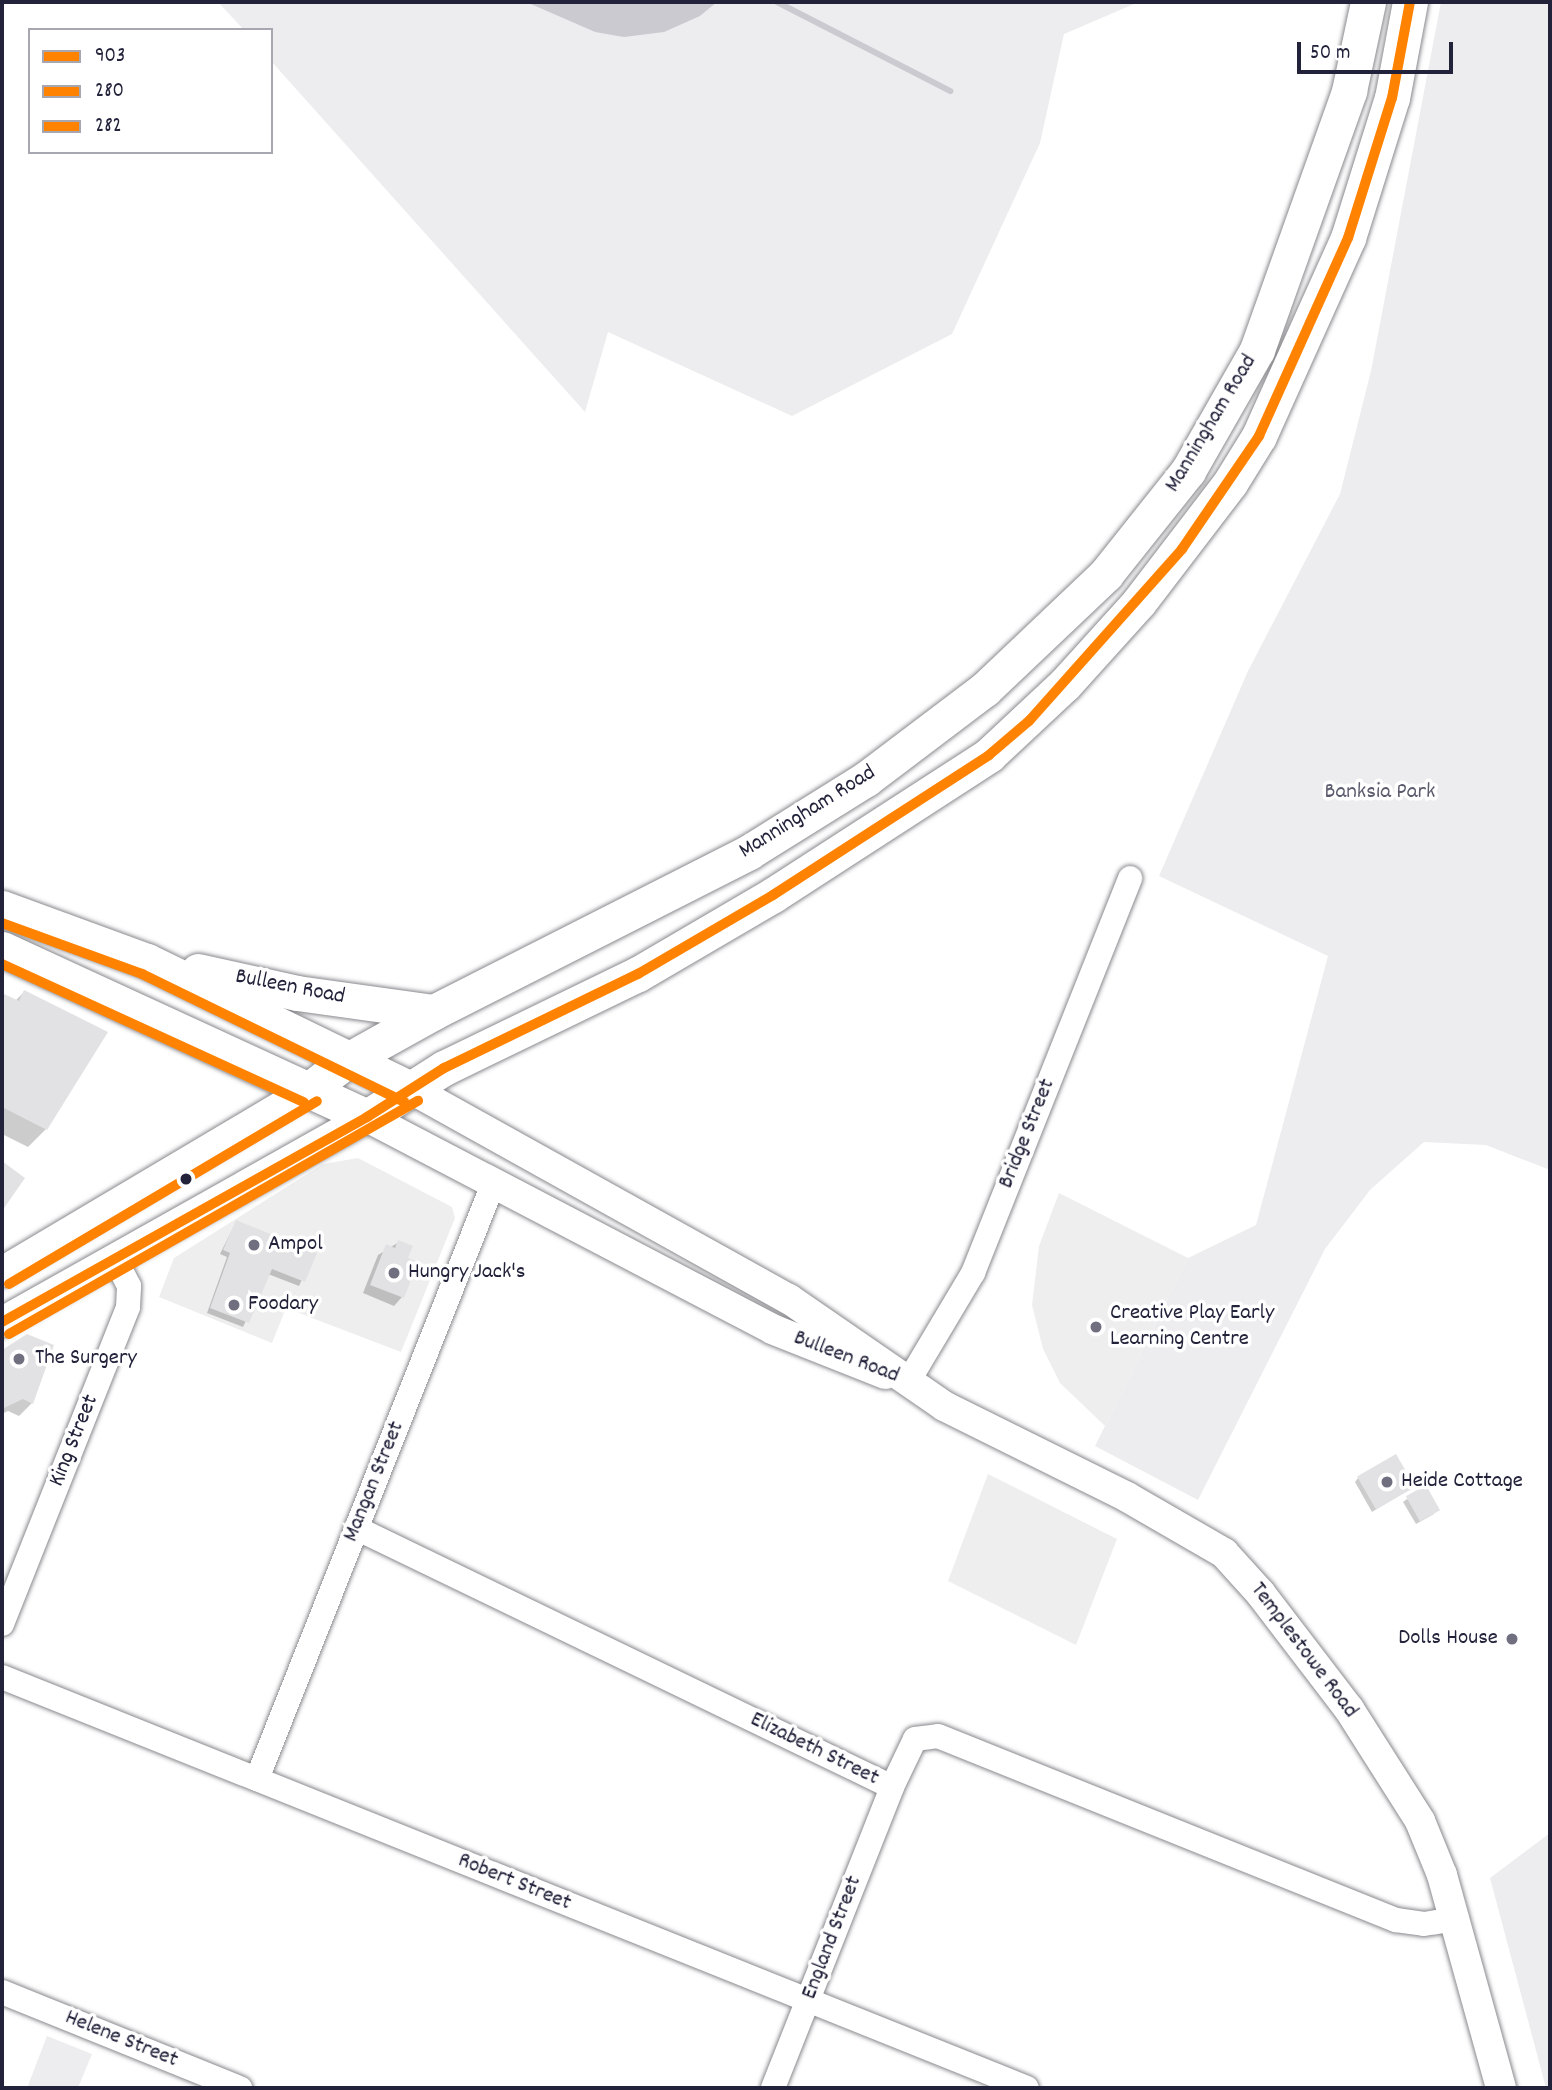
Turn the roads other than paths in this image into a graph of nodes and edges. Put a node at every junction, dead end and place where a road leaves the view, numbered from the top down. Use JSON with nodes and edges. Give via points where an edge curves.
{"nodes":[{"id":1,"x":1368,"y":2,"type":"edge"},
{"id":2,"x":1410,"y":2,"type":"edge"},
{"id":3,"x":1030,"y":646,"type":"junction"},
{"id":4,"x":1065,"y":684,"type":"junction"},
{"id":5,"x":1130,"y":878,"type":"dead end"},
{"id":6,"x":2,"y":908,"type":"edge"},
{"id":7,"x":2,"y":949,"type":"edge"},
{"id":8,"x":147,"y":961,"type":"junction"},
{"id":9,"x":433,"y":1012,"type":"junction"},
{"id":10,"x":346,"y":1061,"type":"junction"},
{"id":11,"x":310,"y":1089,"type":"junction"},
{"id":12,"x":411,"y":1089,"type":"junction"},
{"id":13,"x":368,"y":1117,"type":"junction"},
{"id":14,"x":493,"y":1184,"type":"junction"},
{"id":15,"x":115,"y":1259,"type":"junction"},
{"id":16,"x":2,"y":1272,"type":"edge"},
{"id":17,"x":2,"y":1322,"type":"edge"},
{"id":18,"x":908,"y":1382,"type":"junction"},
{"id":19,"x":356,"y":1528,"type":"junction"},
{"id":20,"x":2,"y":1625,"type":"edge"},
{"id":21,"x":2,"y":1677,"type":"edge"},
{"id":22,"x":257,"y":1779,"type":"junction"},
{"id":23,"x":892,"y":1787,"type":"junction"},
{"id":24,"x":1454,"y":1919,"type":"junction"},
{"id":25,"x":2,"y":1993,"type":"edge"},
{"id":26,"x":808,"y":2000,"type":"junction"},
{"id":27,"x":240,"y":2088,"type":"edge"},
{"id":28,"x":773,"y":2088,"type":"edge"},
{"id":29,"x":1027,"y":2088,"type":"edge"},
{"id":30,"x":1501,"y":2088,"type":"edge"}],
"edges":[{"from":1,"to":3,"type":"highway","name":"Manningham Road","via":[[1349,91],[1257,350],[1188,471],[1106,574]]},
{"from":2,"to":4,"type":"highway","name":"Manningham Road","via":[[1392,98],[1348,238],[1259,436],[1182,549]]},
{"from":3,"to":4,"type":"highway"},
{"from":3,"to":9,"type":"highway","name":"Manningham Road","via":[[965,705],[866,779],[749,852]]},
{"from":4,"to":12,"type":"highway","name":"Manningham Road","via":[[989,755],[773,895],[638,974],[444,1068]]},
{"from":5,"to":18,"type":"street","name":"Bridge Street","via":[[973,1273]]},
{"from":6,"to":8,"type":"highway","name":"Bulleen Road"},
{"from":7,"to":11,"type":"highway","name":"Bulleen Road"},
{"from":8,"to":9,"type":"highway","name":"Bulleen Road","via":[[297,993]]},
{"from":8,"to":10,"type":"highway","name":"Bulleen Road"},
{"from":9,"to":10,"type":"highway","name":"Manningham Road"},
{"from":10,"to":11,"type":"highway","name":"Manningham Road"},
{"from":10,"to":12,"type":"highway","name":"Bulleen Road"},
{"from":11,"to":13,"type":"highway","name":"Bulleen Road"},
{"from":11,"to":16,"type":"main road","name":"Manningham Road"},
{"from":12,"to":13,"type":"highway","name":"Manningham Road"},
{"from":12,"to":18,"type":"main road","name":"Bulleen Road","via":[[789,1299]]},
{"from":13,"to":14,"type":"main road","name":"Bulleen Road"},
{"from":13,"to":15,"type":"main road","name":"Manningham Road"},
{"from":14,"to":18,"type":"main road","name":"Bulleen Road","via":[[772,1329]]},
{"from":14,"to":19,"type":"street","name":"Mangan Street"},
{"from":15,"to":17,"type":"main road","name":"Manningham Road"},
{"from":15,"to":20,"type":"street","name":"King Street","via":[[127,1278],[128,1307]]},
{"from":18,"to":24,"type":"main road","name":"Templestowe Road","via":[[944,1406],[1128,1497],[1224,1553],[1284,1623],[1397,1780],[1430,1843]]},
{"from":19,"to":22,"type":"street","name":"Mangan Street"},
{"from":19,"to":23,"type":"street","name":"Elizabeth Street"},
{"from":21,"to":22,"type":"street","name":"Robert Street"},
{"from":22,"to":26,"type":"street","name":"Robert Street"},
{"from":23,"to":24,"type":"street","name":"Elizabeth Street","via":[[915,1739],[938,1736],[1396,1920],[1424,1924]]},
{"from":23,"to":26,"type":"street","name":"England Street"},
{"from":24,"to":30,"type":"main road","name":"Templestowe Road"},
{"from":25,"to":27,"type":"street","name":"Helene Street"},
{"from":26,"to":28,"type":"street","name":"England Street"},
{"from":26,"to":29,"type":"street","name":"Robert Street"}]}
